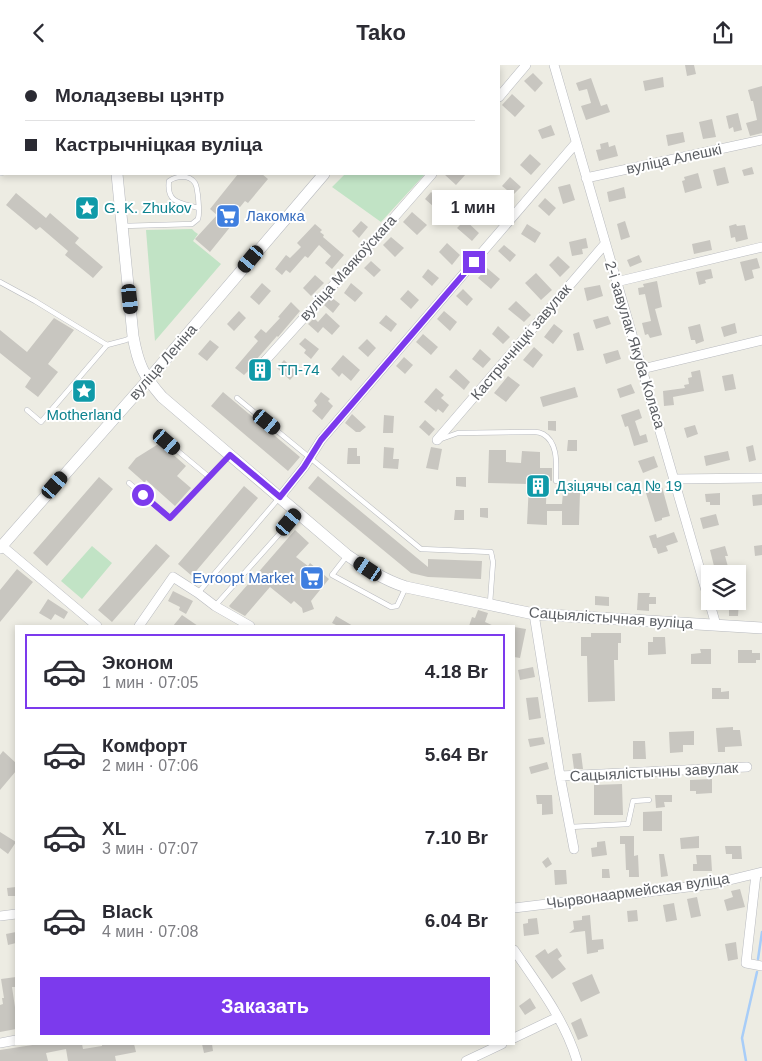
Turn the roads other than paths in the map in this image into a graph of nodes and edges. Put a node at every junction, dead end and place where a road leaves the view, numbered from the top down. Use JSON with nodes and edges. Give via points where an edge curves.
{"nodes":[{"id":1,"x":526,"y":65,"type":"edge"},
{"id":2,"x":554,"y":65,"type":"edge"},
{"id":3,"x":500,"y":96,"type":"edge"},
{"id":4,"x":762,"y":140,"type":"edge"},
{"id":5,"x":576,"y":143,"type":"junction"},
{"id":6,"x":117,"y":175,"type":"edge"},
{"id":7,"x":323,"y":175,"type":"edge"},
{"id":8,"x":431,"y":175,"type":"edge"},
{"id":9,"x":586,"y":178,"type":"junction"},
{"id":10,"x":199,"y":208,"type":"junction"},
{"id":11,"x":122,"y":225,"type":"junction"},
{"id":12,"x":605,"y":244,"type":"junction"},
{"id":13,"x":762,"y":247,"type":"edge"},
{"id":14,"x":0,"y":282,"type":"edge"},
{"id":15,"x":616,"y":282,"type":"junction"},
{"id":16,"x":133,"y":336,"type":"junction"},
{"id":17,"x":762,"y":340,"type":"edge"},
{"id":18,"x":107,"y":345,"type":"junction"},
{"id":19,"x":264,"y":362,"type":"dead end"},
{"id":20,"x":642,"y":369,"type":"junction"},
{"id":21,"x":148,"y":380,"type":"junction"},
{"id":22,"x":237,"y":398,"type":"dead end"},
{"id":23,"x":27,"y":411,"type":"dead end"},
{"id":24,"x":437,"y":440,"type":"joint"},
{"id":25,"x":167,"y":442,"type":"dead end"},
{"id":26,"x":230,"y":455,"type":"junction"},
{"id":27,"x":311,"y":458,"type":"junction"},
{"id":28,"x":209,"y":477,"type":"junction"},
{"id":29,"x":762,"y":478,"type":"edge"},
{"id":30,"x":674,"y":479,"type":"junction"},
{"id":31,"x":556,"y":481,"type":"dead end"},
{"id":32,"x":130,"y":483,"type":"dead end"},
{"id":33,"x":280,"y":497,"type":"junction"},
{"id":34,"x":298,"y":512,"type":"junction"},
{"id":35,"x":1,"y":547,"type":"edge"},
{"id":36,"x":347,"y":555,"type":"junction"},
{"id":37,"x":406,"y":587,"type":"junction"},
{"id":38,"x":198,"y":593,"type":"junction"},
{"id":39,"x":490,"y":604,"type":"junction"},
{"id":40,"x":215,"y":606,"type":"junction"},
{"id":41,"x":534,"y":614,"type":"junction"},
{"id":42,"x":96,"y":625,"type":"edge"},
{"id":43,"x":140,"y":625,"type":"edge"},
{"id":44,"x":248,"y":625,"type":"edge"},
{"id":45,"x":716,"y":625,"type":"junction"},
{"id":46,"x":762,"y":628,"type":"edge"},
{"id":47,"x":748,"y":767,"type":"dead end"},
{"id":48,"x":560,"y":776,"type":"junction"},
{"id":49,"x":649,"y":800,"type":"dead end"},
{"id":50,"x":570,"y":827,"type":"junction"},
{"id":51,"x":574,"y":849,"type":"dead end"},
{"id":52,"x":759,"y":873,"type":"edge"},
{"id":53,"x":515,"y":908,"type":"edge"},
{"id":54,"x":15,"y":913,"type":"edge"},
{"id":55,"x":0,"y":916,"type":"edge"},
{"id":56,"x":515,"y":951,"type":"edge"},
{"id":57,"x":762,"y":966,"type":"edge"},
{"id":58,"x":558,"y":1017,"type":"junction"},
{"id":59,"x":515,"y":1038,"type":"edge"},
{"id":60,"x":15,"y":1040,"type":"edge"},
{"id":61,"x":0,"y":1043,"type":"edge"},
{"id":62,"x":500,"y":1045,"type":"edge"},
{"id":63,"x":466,"y":1061,"type":"edge"},
{"id":64,"x":577,"y":1061,"type":"edge"}],
"edges":[{"from":1,"to":3,"type":"street"},
{"from":2,"to":5,"type":"street","name":"2-і завулак Якуба Коласа"},
{"from":4,"to":9,"type":"street","name":"вуліца Алешкі"},
{"from":5,"to":9,"type":"street","name":"2-і завулак Якуба Коласа"},
{"from":5,"to":27,"type":"street","via":[[321,440]]},
{"from":6,"to":11,"type":"main road","name":"Сацыялістычная вуліца"},
{"from":7,"to":21,"type":"main road","name":"вуліца Леніна"},
{"from":8,"to":19,"type":"street","name":"вуліца Маякоўскага"},
{"from":9,"to":12,"type":"street","name":"2-і завулак Якуба Коласа"},
{"from":10,"to":10,"type":"lane","via":[[196,184],[191,179],[173,178],[168,189],[174,201]]},
{"from":10,"to":11,"type":"lane","via":[[198,219],[192,224]]},
{"from":11,"to":16,"type":"main road","name":"Сацыялістычная вуліца"},
{"from":12,"to":15,"type":"street","name":"2-і завулак Якуба Коласа"},
{"from":12,"to":24,"type":"street","name":"Кастрычніцкі завулак"},
{"from":13,"to":15,"type":"street"},
{"from":14,"to":18,"type":"lane"},
{"from":15,"to":20,"type":"street","name":"2-і завулак Якуба Коласа"},
{"from":16,"to":18,"type":"lane"},
{"from":16,"to":21,"type":"main road","name":"Сацыялістычная вуліца"},
{"from":17,"to":20,"type":"street"},
{"from":18,"to":23,"type":"lane","via":[[41,422]]},
{"from":20,"to":30,"type":"street","name":"2-і завулак Якуба Коласа"},
{"from":21,"to":26,"type":"main road","name":"Сацыялістычная вуліца","via":[[162,397]]},
{"from":21,"to":35,"type":"main road","name":"вуліца Леніна"},
{"from":22,"to":27,"type":"lane"},
{"from":24,"to":31,"type":"lane","via":[[458,433],[544,434],[556,453]]},
{"from":25,"to":28,"type":"lane"},
{"from":26,"to":28,"type":"lane"},
{"from":26,"to":33,"type":"main road","name":"Сацыялістычная вуліца"},
{"from":27,"to":33,"type":"street"},
{"from":27,"to":39,"type":"lane","via":[[421,549],[491,552]]},
{"from":28,"to":32,"type":"lane","via":[[170,518]]},
{"from":29,"to":30,"type":"street"},
{"from":30,"to":45,"type":"street","name":"2-і завулак Якуба Коласа"},
{"from":33,"to":34,"type":"main road","name":"Сацыялістычная вуліца"},
{"from":33,"to":38,"type":"lane"},
{"from":34,"to":36,"type":"main road","name":"Сацыялістычная вуліца"},
{"from":34,"to":40,"type":"lane"},
{"from":35,"to":42,"type":"street"},
{"from":36,"to":37,"type":"main road","name":"Сацыялістычная вуліца","via":[[393,583]]},
{"from":36,"to":37,"type":"lane","via":[[332,575],[391,607],[397,605]]},
{"from":37,"to":39,"type":"main road","name":"Сацыялістычная вуліца"},
{"from":38,"to":40,"type":"street"},
{"from":38,"to":43,"type":"street","via":[[173,577]]},
{"from":39,"to":41,"type":"main road","name":"Сацыялістычная вуліца"},
{"from":40,"to":44,"type":"street"},
{"from":41,"to":45,"type":"main road","name":"Сацыялістычная вуліца"},
{"from":41,"to":48,"type":"street","name":"Сацыялістычны завулак"},
{"from":45,"to":46,"type":"main road","name":"Сацыялістычная вуліца"},
{"from":47,"to":48,"type":"street","name":"Сацыялістычны завулак"},
{"from":48,"to":50,"type":"street","name":"Сацыялістычны завулак"},
{"from":49,"to":50,"type":"lane","via":[[633,801],[628,824]]},
{"from":50,"to":51,"type":"street","name":"Сацыялістычны завулак"},
{"from":52,"to":53,"type":"street","name":"Чырвонаармейская вуліца","via":[[713,884]]},
{"from":52,"to":57,"type":"street","via":[[746,963]]},
{"from":54,"to":55,"type":"street"},
{"from":56,"to":58,"type":"street"},
{"from":58,"to":59,"type":"street"},
{"from":58,"to":64,"type":"street"},
{"from":60,"to":61,"type":"street"},
{"from":62,"to":63,"type":"street"}]}
